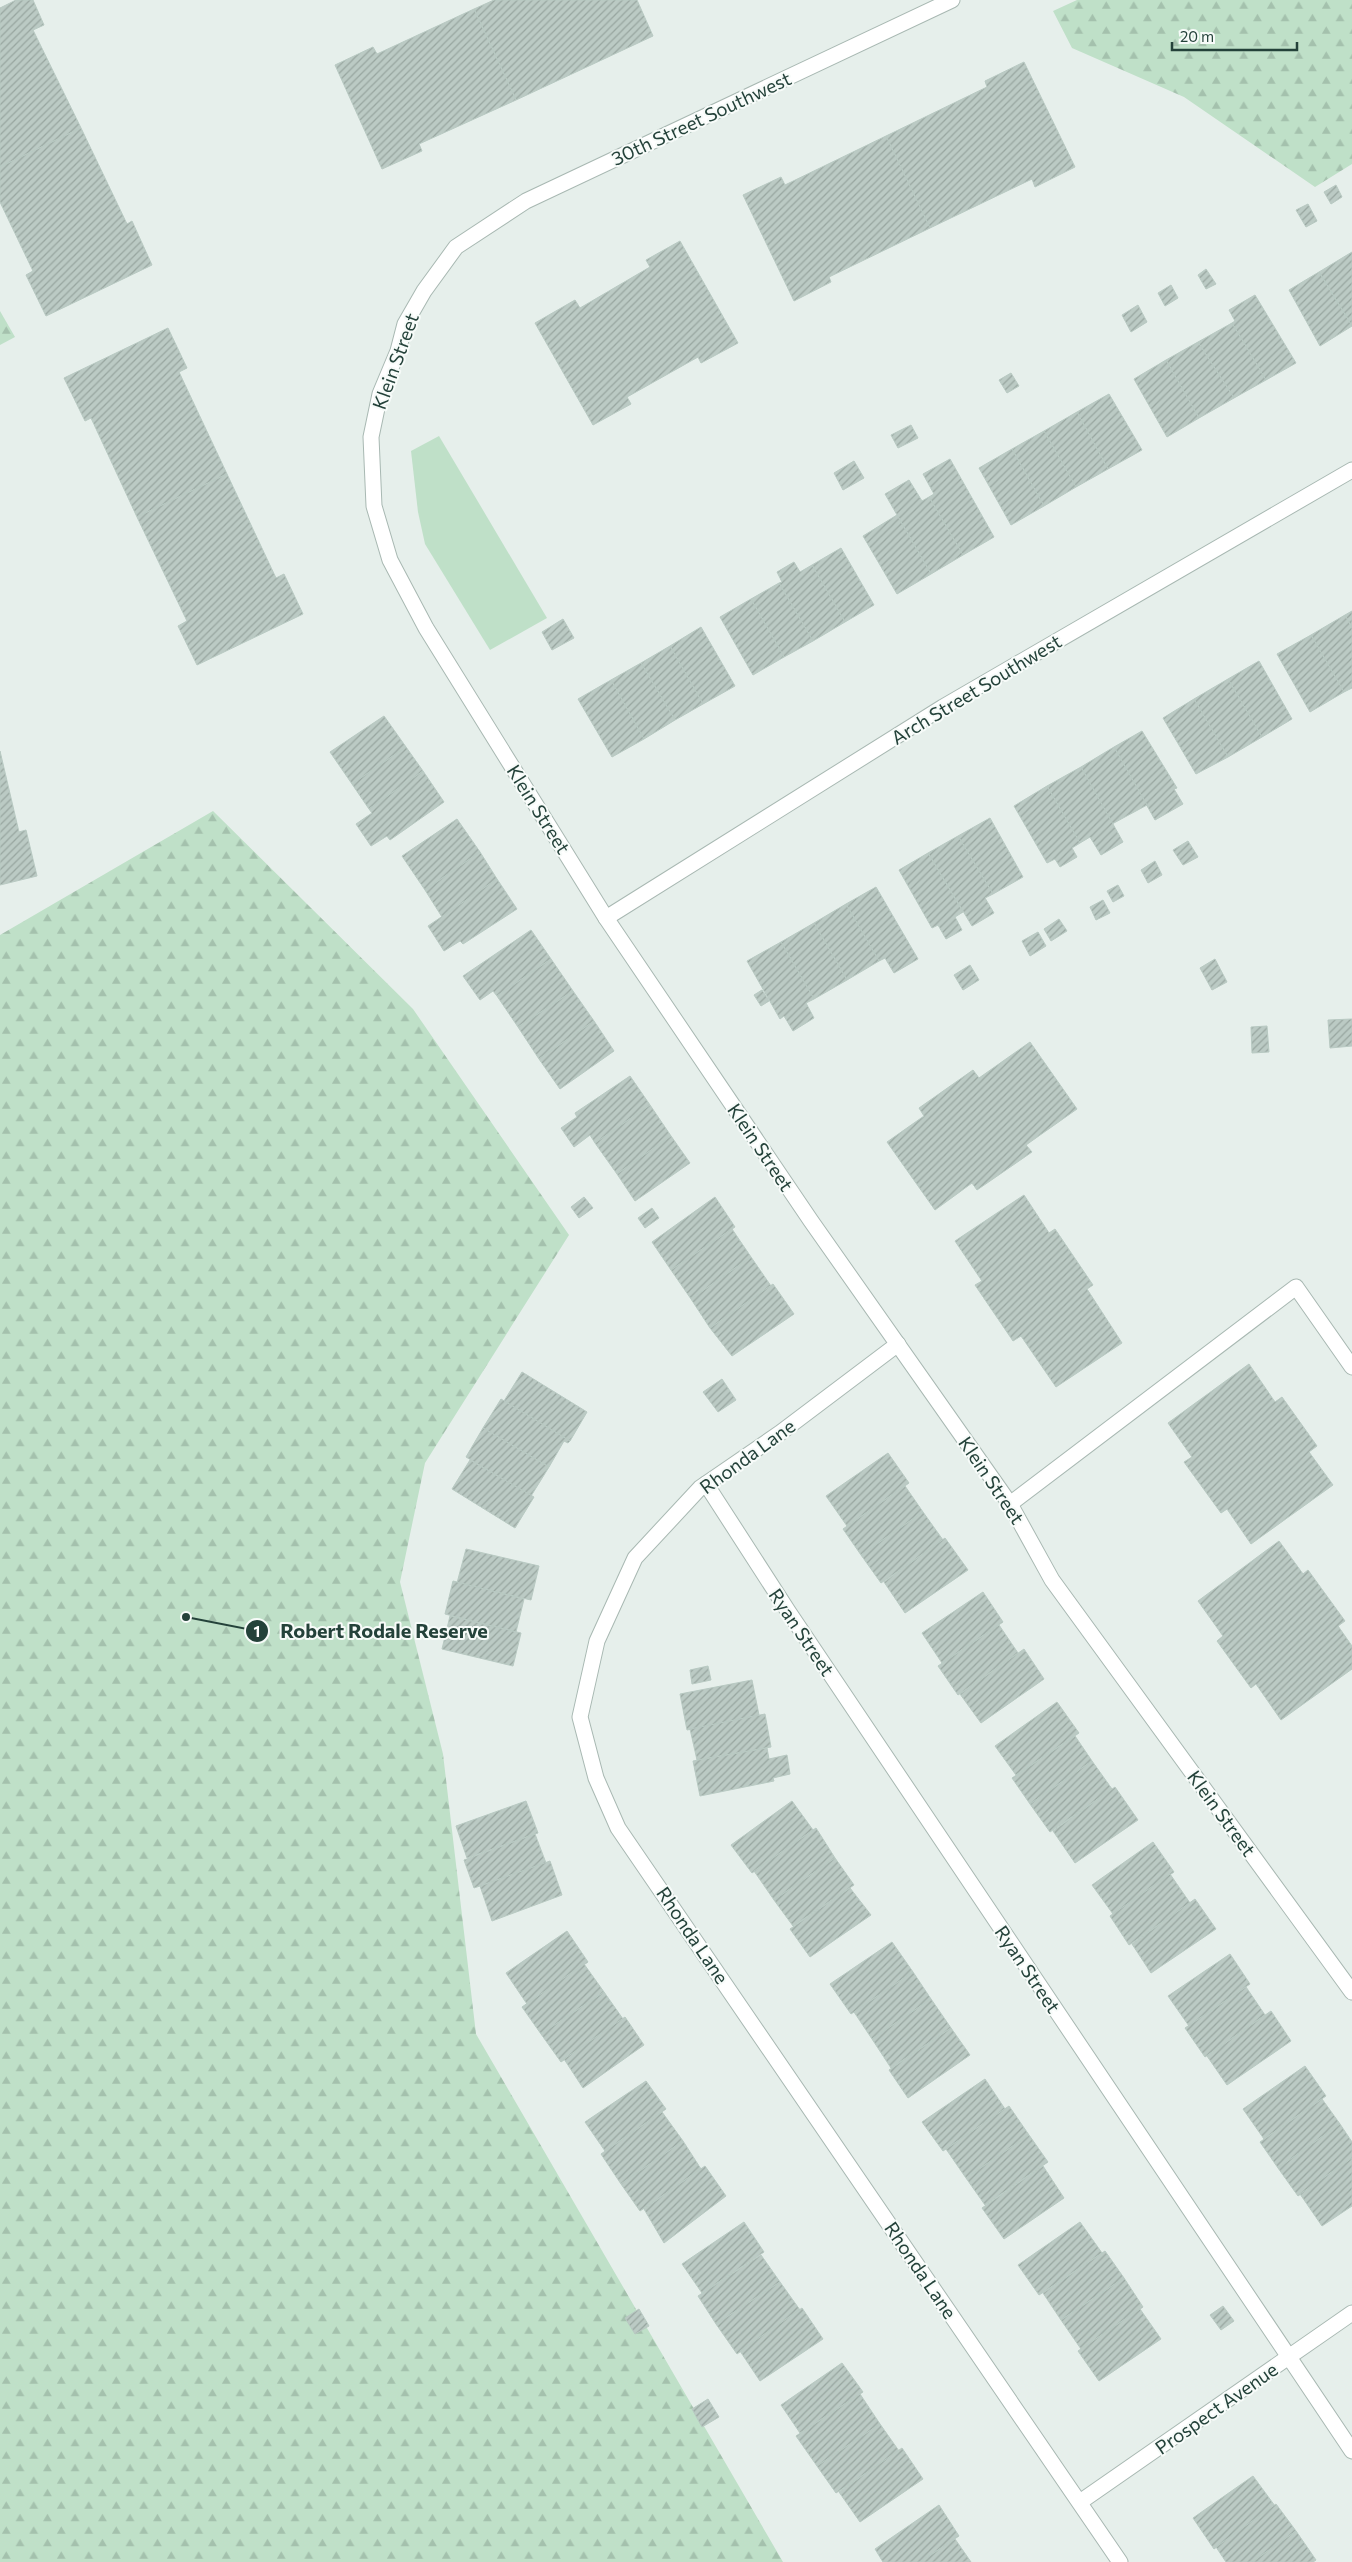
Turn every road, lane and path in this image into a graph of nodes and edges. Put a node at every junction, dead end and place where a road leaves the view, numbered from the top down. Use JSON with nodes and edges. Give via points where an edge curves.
{"nodes":[{"id":1,"x":952,"y":0,"type":"edge"},
{"id":2,"x":456,"y":247,"type":"joint"},
{"id":3,"x":1352,"y":470,"type":"edge"},
{"id":4,"x":606,"y":918,"type":"junction"},
{"id":5,"x":898,"y":1344,"type":"junction"},
{"id":6,"x":1352,"y":1367,"type":"edge"},
{"id":7,"x":706,"y":1484,"type":"junction"},
{"id":8,"x":1010,"y":1504,"type":"junction"},
{"id":9,"x":1352,"y":1992,"type":"edge"},
{"id":10,"x":1352,"y":2313,"type":"edge"},
{"id":11,"x":1289,"y":2358,"type":"junction"},
{"id":12,"x":1352,"y":2451,"type":"edge"},
{"id":13,"x":1080,"y":2502,"type":"junction"},
{"id":14,"x":1120,"y":2562,"type":"edge"}],
"edges":[{"from":1,"to":2,"type":"street","name":"30th Street Southwest","via":[[526,201]]},
{"from":2,"to":4,"type":"street","name":"Klein Street","via":[[405,324],[380,394],[371,437],[374,506],[390,560],[426,628]]},
{"from":3,"to":4,"type":"street","name":"Arch Street Southwest","via":[[943,707]]},
{"from":4,"to":5,"type":"street","name":"Klein Street"},
{"from":5,"to":7,"type":"street","name":"Rhonda Lane"},
{"from":5,"to":8,"type":"street","name":"Klein Street"},
{"from":6,"to":8,"type":"street","via":[[1296,1287]]},
{"from":7,"to":11,"type":"street","name":"Ryan Street","via":[[793,1620]]},
{"from":7,"to":13,"type":"street","name":"Rhonda Lane","via":[[635,1558],[597,1641],[580,1717],[596,1778],[618,1828]]},
{"from":8,"to":9,"type":"street","name":"Klein Street","via":[[1052,1580]]},
{"from":10,"to":11,"type":"street","name":"Prospect Avenue"},
{"from":11,"to":12,"type":"street","name":"Ryan Street"},
{"from":11,"to":13,"type":"street","name":"Prospect Avenue"},
{"from":13,"to":14,"type":"street","name":"Rhonda Lane"}]}
